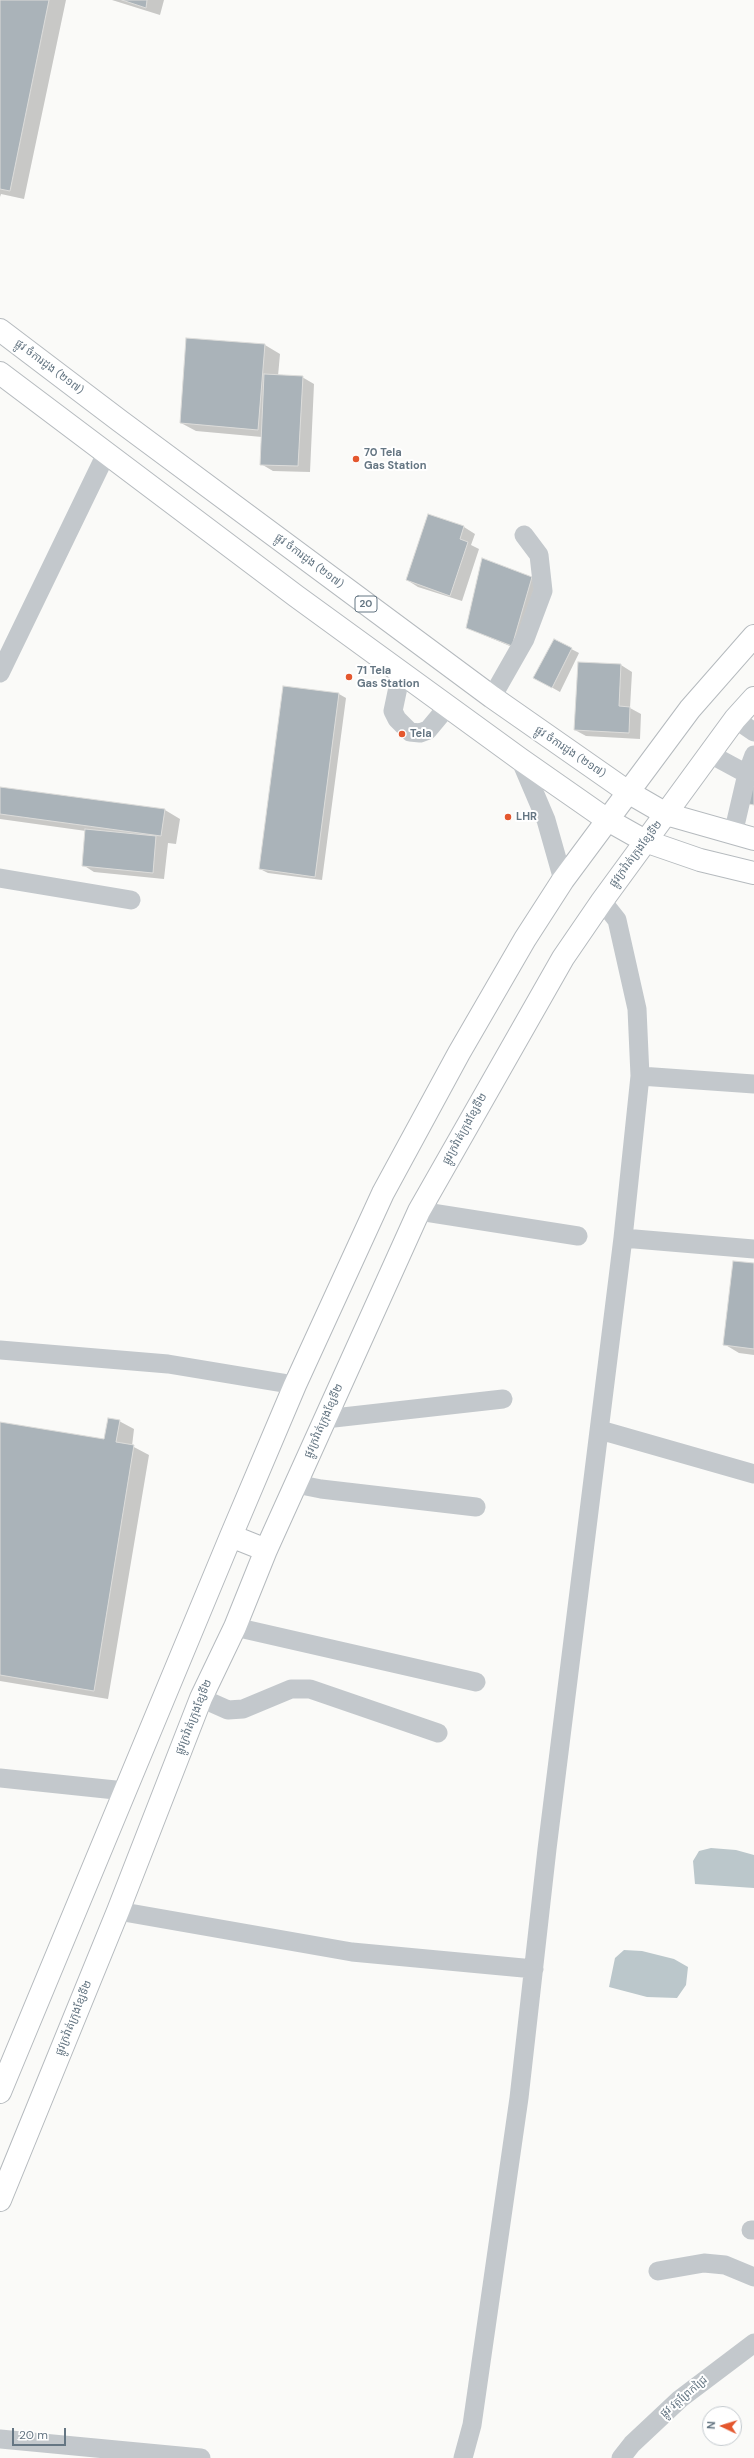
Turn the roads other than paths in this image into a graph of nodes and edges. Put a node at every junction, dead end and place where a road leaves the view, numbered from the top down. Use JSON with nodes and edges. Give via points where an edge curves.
{"nodes":[{"id":1,"x":0,"y":330,"type":"edge"},
{"id":2,"x":27,"y":350,"type":"junction"},
{"id":3,"x":3,"y":375,"type":"edge"},
{"id":4,"x":106,"y":454,"type":"junction"},
{"id":5,"x":524,"y":535,"type":"dead end"},
{"id":6,"x":754,"y":636,"type":"edge"},
{"id":7,"x":0,"y":673,"type":"edge"},
{"id":8,"x":401,"y":673,"type":"junction"},
{"id":9,"x":492,"y":697,"type":"junction"},
{"id":10,"x":754,"y":698,"type":"edge"},
{"id":11,"x":448,"y":706,"type":"junction"},
{"id":12,"x":735,"y":719,"type":"junction"},
{"id":13,"x":754,"y":732,"type":"edge"},
{"id":14,"x":710,"y":754,"type":"junction"},
{"id":15,"x":754,"y":755,"type":"edge"},
{"id":16,"x":520,"y":759,"type":"junction"},
{"id":17,"x":747,"y":774,"type":"junction"},
{"id":18,"x":628,"y":792,"type":"junction"},
{"id":19,"x":666,"y":814,"type":"junction"},
{"id":20,"x":606,"y":819,"type":"junction"},
{"id":21,"x":733,"y":834,"type":"junction"},
{"id":22,"x":754,"y":839,"type":"edge"},
{"id":23,"x":646,"y":841,"type":"junction"},
{"id":24,"x":754,"y":873,"type":"edge"},
{"id":25,"x":0,"y":878,"type":"edge"},
{"id":26,"x":563,"y":880,"type":"junction"},
{"id":27,"x":131,"y":900,"type":"dead end"},
{"id":28,"x":602,"y":901,"type":"junction"},
{"id":29,"x":640,"y":1076,"type":"junction"},
{"id":30,"x":754,"y":1084,"type":"edge"},
{"id":31,"x":419,"y":1211,"type":"junction"},
{"id":32,"x":578,"y":1236,"type":"dead end"},
{"id":33,"x":623,"y":1238,"type":"junction"},
{"id":34,"x":754,"y":1249,"type":"edge"},
{"id":35,"x":0,"y":1350,"type":"edge"},
{"id":36,"x":296,"y":1385,"type":"junction"},
{"id":37,"x":503,"y":1399,"type":"dead end"},
{"id":38,"x":325,"y":1419,"type":"junction"},
{"id":39,"x":600,"y":1430,"type":"junction"},
{"id":40,"x":754,"y":1474,"type":"edge"},
{"id":41,"x":296,"y":1484,"type":"junction"},
{"id":42,"x":476,"y":1507,"type":"dead end"},
{"id":43,"x":230,"y":1536,"type":"junction"},
{"id":44,"x":266,"y":1550,"type":"junction"},
{"id":45,"x":235,"y":1627,"type":"junction"},
{"id":46,"x":476,"y":1682,"type":"dead end"},
{"id":47,"x":201,"y":1698,"type":"junction"},
{"id":48,"x":438,"y":1732,"type":"dead end"},
{"id":49,"x":0,"y":1778,"type":"edge"},
{"id":50,"x":125,"y":1791,"type":"junction"},
{"id":51,"x":118,"y":1911,"type":"junction"},
{"id":52,"x":534,"y":1969,"type":"junction"},
{"id":53,"x":0,"y":2092,"type":"edge"},
{"id":54,"x":0,"y":2200,"type":"edge"},
{"id":55,"x":658,"y":2271,"type":"dead end"},
{"id":56,"x":754,"y":2277,"type":"edge"},
{"id":57,"x":754,"y":2343,"type":"edge"},
{"id":58,"x":0,"y":2439,"type":"edge"},
{"id":59,"x":201,"y":2458,"type":"edge"},
{"id":60,"x":463,"y":2458,"type":"edge"},
{"id":61,"x":621,"y":2458,"type":"edge"}],
"edges":[{"from":1,"to":2,"type":"main road","name":"ផ្លូវ ចំការដូង (២១៧)","number":"20"},
{"from":2,"to":3,"type":"main road"},
{"from":2,"to":9,"type":"main road","name":"ផ្លូវ ចំការដូង (២១៧)","number":"20"},
{"from":3,"to":4,"type":"main road"},
{"from":4,"to":7,"type":"street"},
{"from":4,"to":8,"type":"main road"},
{"from":5,"to":9,"type":"street","via":[[539,555],[543,591],[525,639]]},
{"from":6,"to":18,"type":"main road","via":[[690,709]]},
{"from":8,"to":11,"type":"main road"},
{"from":8,"to":11,"type":"street","via":[[393,711],[410,732],[420,733],[428,730]]},
{"from":9,"to":18,"type":"main road","name":"ផ្លូវ ចំការដូង (២១៧)","number":"20"},
{"from":10,"to":12,"type":"main road","name":"ផ្លូវក្រវ៉ាត់ក្រុងខ្សែទី២"},
{"from":11,"to":16,"type":"main road"},
{"from":12,"to":13,"type":"street"},
{"from":12,"to":14,"type":"main road","name":"ផ្លូវក្រវ៉ាត់ក្រុងខ្សែទី២"},
{"from":14,"to":17,"type":"street"},
{"from":14,"to":19,"type":"main road","name":"ផ្លូវក្រវ៉ាត់ក្រុងខ្សែទី២"},
{"from":15,"to":17,"type":"street"},
{"from":16,"to":20,"type":"main road"},
{"from":16,"to":26,"type":"street","via":[[543,814]]},
{"from":17,"to":21,"type":"street"},
{"from":18,"to":19,"type":"main road","name":"ផ្លូវ ចំការដូង (២១៧)","number":"20"},
{"from":18,"to":20,"type":"main road"},
{"from":19,"to":21,"type":"main road","name":"ផ្លូវ ចំការដូង (២១៧)","number":"20"},
{"from":19,"to":23,"type":"main road","name":"ផ្លូវក្រវ៉ាត់ក្រុងខ្សែទី២"},
{"from":20,"to":23,"type":"main road"},
{"from":20,"to":26,"type":"main road"},
{"from":21,"to":22,"type":"main road","name":"ផ្លូវ ចំការដូង (២១៧)","number":"20"},
{"from":23,"to":24,"type":"main road","via":[[700,860]]},
{"from":23,"to":28,"type":"main road","name":"ផ្លូវក្រវ៉ាត់ក្រុងខ្សែទី២"},
{"from":25,"to":27,"type":"street"},
{"from":26,"to":36,"type":"main road","via":[[525,939],[463,1046],[383,1193]]},
{"from":28,"to":29,"type":"street","via":[[617,920],[637,1009]]},
{"from":28,"to":31,"type":"main road","name":"ផ្លូវក្រវ៉ាត់ក្រុងខ្សែទី២","via":[[563,958]]},
{"from":29,"to":30,"type":"street"},
{"from":29,"to":33,"type":"street"},
{"from":31,"to":32,"type":"street"},
{"from":31,"to":38,"type":"main road","name":"ផ្លូវក្រវ៉ាត់ក្រុងខ្សែទី២"},
{"from":33,"to":34,"type":"street"},
{"from":33,"to":39,"type":"street"},
{"from":35,"to":36,"type":"street","via":[[168,1364]]},
{"from":36,"to":43,"type":"main road"},
{"from":37,"to":38,"type":"street"},
{"from":38,"to":41,"type":"main road","name":"ផ្លូវក្រវ៉ាត់ក្រុងខ្សែទី២"},
{"from":39,"to":40,"type":"street"},
{"from":39,"to":52,"type":"street"},
{"from":41,"to":42,"type":"street"},
{"from":41,"to":44,"type":"main road","name":"ផ្លូវក្រវ៉ាត់ក្រុងខ្សែទី២"},
{"from":43,"to":44,"type":"main road"},
{"from":43,"to":50,"type":"main road"},
{"from":44,"to":45,"type":"main road","name":"ផ្លូវក្រវ៉ាត់ក្រុងខ្សែទី២"},
{"from":45,"to":46,"type":"street"},
{"from":45,"to":47,"type":"main road","name":"ផ្លូវក្រវ៉ាត់ក្រុងខ្សែទី២"},
{"from":47,"to":48,"type":"street","via":[[228,1710],[243,1709],[291,1689],[310,1690]]},
{"from":47,"to":51,"type":"main road","name":"ផ្លូវក្រវ៉ាត់ក្រុងខ្សែទី២"},
{"from":49,"to":50,"type":"street"},
{"from":50,"to":53,"type":"main road"},
{"from":51,"to":52,"type":"street","via":[[352,1952]]},
{"from":51,"to":54,"type":"main road","name":"ផ្លូវក្រវ៉ាត់ក្រុងខ្សែទី២"},
{"from":52,"to":60,"type":"street","via":[[519,2098],[472,2425]]},
{"from":55,"to":56,"type":"street","via":[[704,2263],[724,2265]]},
{"from":57,"to":61,"type":"street","name":"ផ្លូវ វត្តព្រែកជ្រៃ","via":[[680,2399],[632,2444]]},
{"from":58,"to":59,"type":"street"}]}
